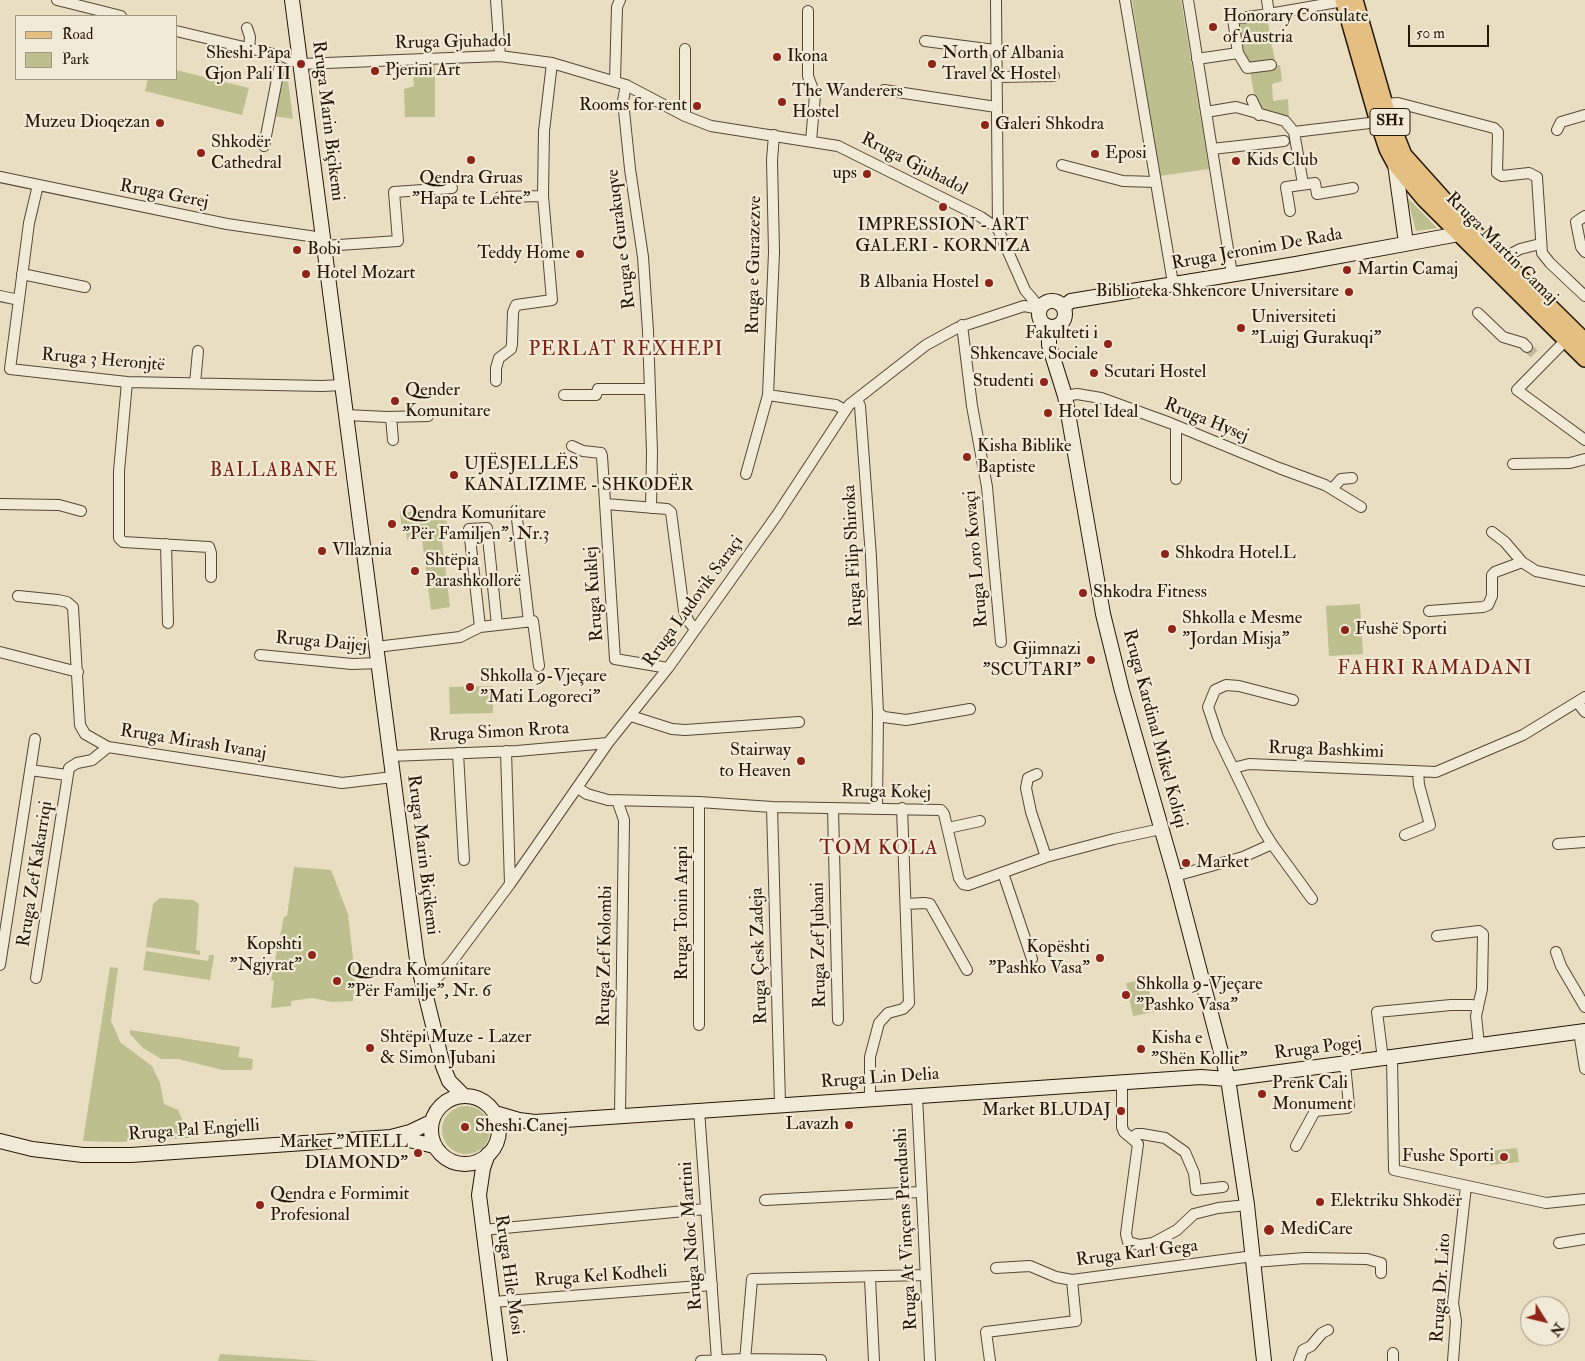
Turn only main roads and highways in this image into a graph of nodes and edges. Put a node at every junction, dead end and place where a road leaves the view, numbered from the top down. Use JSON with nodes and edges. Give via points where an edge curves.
{"nodes":[{"id":1,"x":292,"y":0,"type":"edge"},
{"id":2,"x":1347,"y":0,"type":"edge"},
{"id":3,"x":1395,"y":164,"type":"junction"},
{"id":4,"x":1462,"y":228,"type":"junction"},
{"id":5,"x":1406,"y":243,"type":"junction"},
{"id":6,"x":1063,"y":307,"type":"junction"},
{"id":7,"x":1049,"y":327,"type":"junction"},
{"id":8,"x":1585,"y":341,"type":"edge"},
{"id":9,"x":1585,"y":359,"type":"edge"},
{"id":10,"x":1582,"y":1032,"type":"edge"},
{"id":11,"x":443,"y":1066,"type":"junction"},
{"id":12,"x":1228,"y":1079,"type":"junction"},
{"id":13,"x":464,"y":1096,"type":"junction"},
{"id":14,"x":439,"y":1108,"type":"junction"},
{"id":15,"x":494,"y":1113,"type":"junction"},
{"id":16,"x":431,"y":1122,"type":"junction"},
{"id":17,"x":535,"y":1122,"type":"junction"},
{"id":18,"x":391,"y":1136,"type":"junction"},
{"id":19,"x":498,"y":1136,"type":"junction"},
{"id":20,"x":0,"y":1140,"type":"edge"},
{"id":21,"x":434,"y":1146,"type":"junction"},
{"id":22,"x":488,"y":1154,"type":"junction"},
{"id":23,"x":458,"y":1163,"type":"junction"},
{"id":24,"x":479,"y":1195,"type":"junction"},
{"id":25,"x":500,"y":1361,"type":"edge"},
{"id":26,"x":1264,"y":1361,"type":"edge"}],
"edges":[{"from":1,"to":11,"type":"main road","name":"Rruga Marin Biçikemi","via":[[417,960]]},
{"from":2,"to":3,"type":"main road","number":"SH1","via":[[1378,122]]},
{"from":2,"to":4,"type":"main road","number":"SH1","via":[[1404,155]]},
{"from":3,"to":4,"type":"main road","name":"Rruga Martin Camaj","number":"SH1","via":[[1409,182]]},
{"from":3,"to":5,"type":"main road"},
{"from":4,"to":5,"type":"main road","name":"Rruga Jeronim De Rada"},
{"from":4,"to":8,"type":"main road","name":"Rruga Martin Camaj","number":"SH1","via":[[1502,259]]},
{"from":4,"to":9,"type":"main road","name":"Rruga Martin Camaj","number":"SH1"},
{"from":5,"to":6,"type":"main road","name":"Rruga Jeronim De Rada","via":[[1070,301]]},
{"from":6,"to":7,"type":"main road","via":[[1063,322]]},
{"from":6,"to":7,"type":"main road","via":[[1059,302],[1049,301],[1040,308],[1041,322]]},
{"from":7,"to":12,"type":"main road","name":"Rruga Kardinal Mikel Koliqi","via":[[1049,345],[1065,396],[1104,614],[1122,690]]},
{"from":10,"to":12,"type":"main road","name":"Rruga Pogej"},
{"from":11,"to":13,"type":"main road","name":"Rruga Marin Biçikemi","via":[[449,1081]]},
{"from":11,"to":14,"type":"main road","name":"Rruga Marin Biçikemi"},
{"from":12,"to":17,"type":"main road","name":"Rruga Lin Delia","via":[[1122,1082]]},
{"from":12,"to":26,"type":"main road","name":"Rruga Kardinal Mikel Koliqi","via":[[1254,1259]]},
{"from":13,"to":14,"type":"main road","via":[[451,1098]]},
{"from":13,"to":15,"type":"main road","via":[[476,1097]]},
{"from":14,"to":16,"type":"main road"},
{"from":15,"to":17,"type":"main road","name":"Rruga Lin Delia"},
{"from":15,"to":19,"type":"main road"},
{"from":16,"to":18,"type":"main road","name":"Rruga Pal Engjelli","via":[[410,1132]]},
{"from":16,"to":21,"type":"main road"},
{"from":17,"to":19,"type":"main road","name":"Rruga Lin Delia","via":[[519,1125]]},
{"from":18,"to":20,"type":"main road","name":"Rruga Pal Engjelli","via":[[83,1155],[32,1149]]},
{"from":18,"to":21,"type":"main road","name":"Rruga Pal Engjelli"},
{"from":19,"to":22,"type":"main road"},
{"from":21,"to":23,"type":"main road","via":[[448,1160]]},
{"from":22,"to":23,"type":"main road","via":[[479,1160]]},
{"from":22,"to":24,"type":"main road","name":"Rruga Hile Mosi"},
{"from":23,"to":24,"type":"main road","name":"Rruga Hile Mosi"},
{"from":24,"to":25,"type":"main road","name":"Rruga Hile Mosi"}]}
